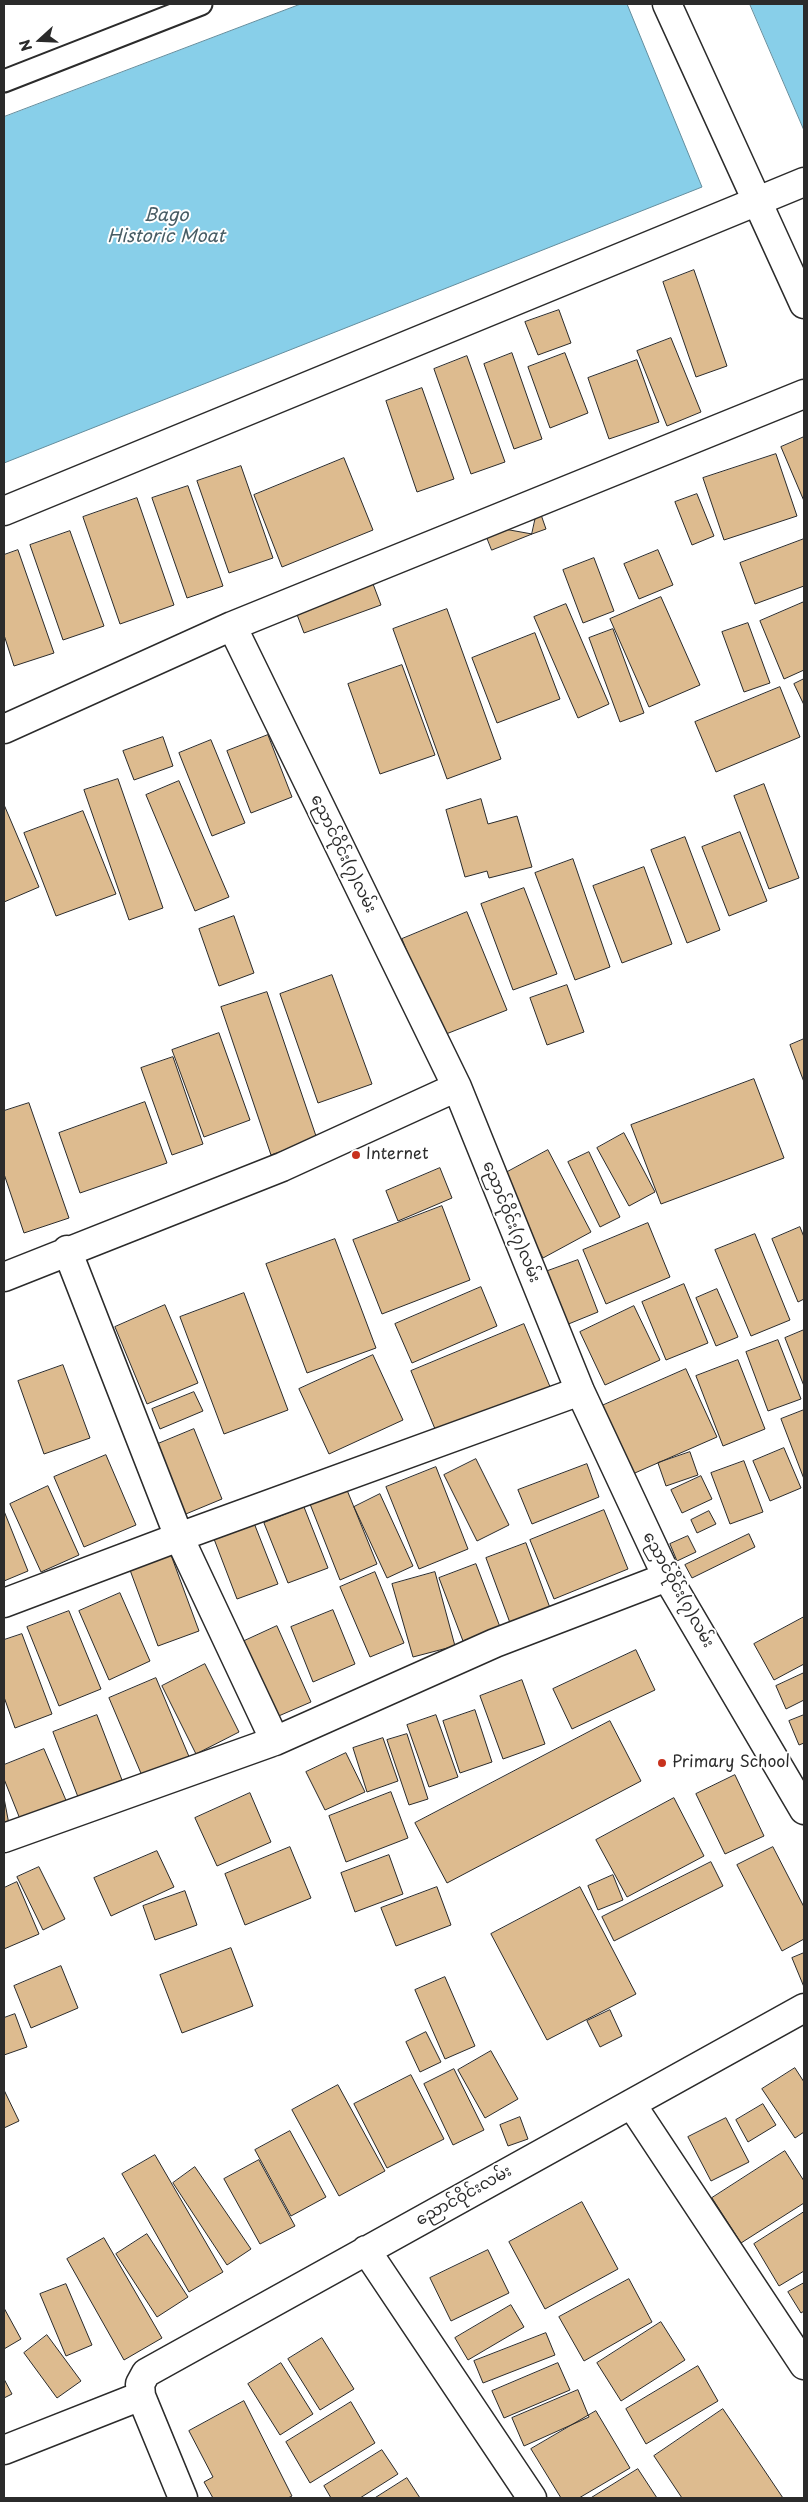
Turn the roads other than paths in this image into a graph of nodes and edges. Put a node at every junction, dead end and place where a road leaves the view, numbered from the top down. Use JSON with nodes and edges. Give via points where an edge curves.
{"nodes":[{"id":1,"x":201,"y":4,"type":"edge"},
{"id":2,"x":667,"y":4,"type":"edge"},
{"id":3,"x":4,"y":81,"type":"edge"},
{"id":4,"x":804,"y":182,"type":"edge"},
{"id":5,"x":757,"y":200,"type":"junction"},
{"id":6,"x":804,"y":304,"type":"edge"},
{"id":7,"x":804,"y":394,"type":"edge"},
{"id":8,"x":4,"y":511,"type":"edge"},
{"id":9,"x":232,"y":626,"type":"junction"},
{"id":10,"x":4,"y":729,"type":"edge"},
{"id":11,"x":457,"y":1088,"type":"junction"},
{"id":12,"x":67,"y":1250,"type":"junction"},
{"id":13,"x":4,"y":1277,"type":"edge"},
{"id":14,"x":580,"y":1391,"type":"junction"},
{"id":15,"x":179,"y":1537,"type":"junction"},
{"id":16,"x":667,"y":1577,"type":"junction"},
{"id":17,"x":4,"y":1604,"type":"edge"},
{"id":18,"x":275,"y":1741,"type":"junction"},
{"id":19,"x":804,"y":1810,"type":"edge"},
{"id":20,"x":4,"y":1838,"type":"edge"},
{"id":21,"x":804,"y":2008,"type":"edge"},
{"id":22,"x":632,"y":2104,"type":"junction"},
{"id":23,"x":366,"y":2250,"type":"junction"},
{"id":24,"x":804,"y":2365,"type":"edge"},
{"id":25,"x":140,"y":2396,"type":"junction"},
{"id":26,"x":4,"y":2450,"type":"edge"},
{"id":27,"x":183,"y":2498,"type":"edge"},
{"id":28,"x":532,"y":2498,"type":"edge"}],
"edges":[{"from":1,"to":3,"type":"lane"},
{"from":2,"to":5,"type":"street"},
{"from":4,"to":5,"type":"street"},
{"from":5,"to":6,"type":"street"},
{"from":5,"to":8,"type":"street"},
{"from":7,"to":9,"type":"street"},
{"from":9,"to":10,"type":"street"},
{"from":9,"to":11,"type":"street","name":"ညောင်ဝိုင်း(၇)လမ်း"},
{"from":11,"to":12,"type":"street","via":[[282,1167]]},
{"from":11,"to":14,"type":"street","name":"ညောင်ဝိုင်း(၇)လမ်း"},
{"from":12,"to":13,"type":"street"},
{"from":12,"to":15,"type":"street"},
{"from":14,"to":15,"type":"street"},
{"from":14,"to":16,"type":"street","name":"ညောင်ဝိုင်း(၇)လမ်း"},
{"from":15,"to":17,"type":"street"},
{"from":15,"to":18,"type":"street"},
{"from":16,"to":18,"type":"street","via":[[495,1643]]},
{"from":16,"to":19,"type":"street","name":"ညောင်ဝိုင်း(၇)လမ်း"},
{"from":18,"to":20,"type":"street"},
{"from":21,"to":22,"type":"street","name":"ညောင်ဝိုင်းလမ်း"},
{"from":22,"to":23,"type":"street","name":"ညောင်ဝိုင်းလမ်း"},
{"from":22,"to":24,"type":"street"},
{"from":23,"to":25,"type":"street","name":"ညောင်ဝိုင်းလမ်း","via":[[146,2373],[140,2384]]},
{"from":23,"to":28,"type":"street"},
{"from":25,"to":26,"type":"street"},
{"from":25,"to":27,"type":"street"}]}
